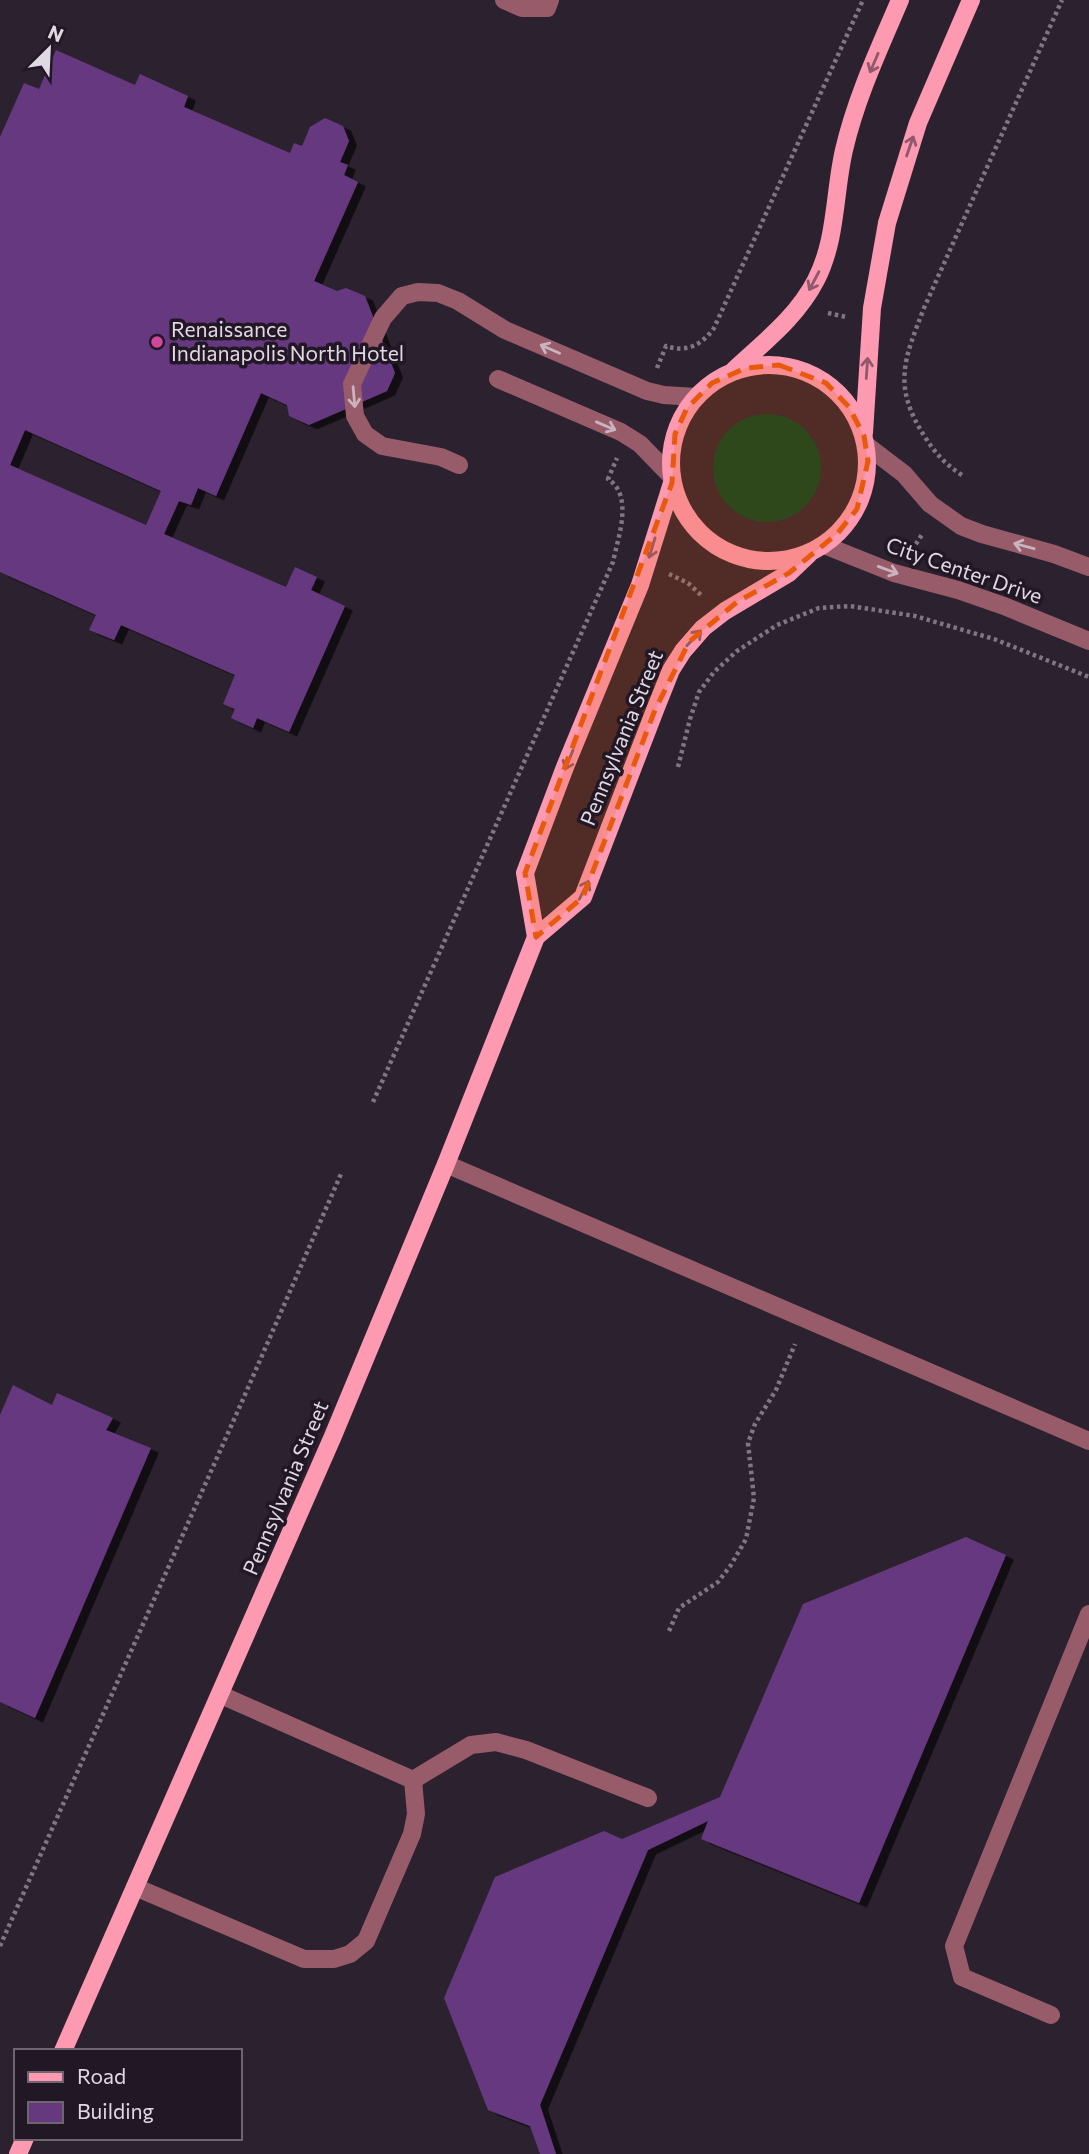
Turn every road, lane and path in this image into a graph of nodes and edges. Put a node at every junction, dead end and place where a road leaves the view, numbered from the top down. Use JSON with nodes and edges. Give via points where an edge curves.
{"nodes":[{"id":1,"x":504,"y":0,"type":"edge"},
{"id":2,"x":550,"y":0,"type":"edge"},
{"id":3,"x":863,"y":0,"type":"edge"},
{"id":4,"x":900,"y":0,"type":"edge"},
{"id":5,"x":971,"y":0,"type":"edge"},
{"id":6,"x":1062,"y":0,"type":"edge"},
{"id":7,"x":827,"y":312,"type":"dead end"},
{"id":8,"x":846,"y":317,"type":"dead end"},
{"id":9,"x":730,"y":373,"type":"junction"},
{"id":10,"x":498,"y":379,"type":"dead end"},
{"id":11,"x":653,"y":379,"type":"dead end"},
{"id":12,"x":696,"y":397,"type":"junction"},
{"id":13,"x":865,"y":441,"type":"junction"},
{"id":14,"x":622,"y":448,"type":"dead end"},
{"id":15,"x":459,"y":465,"type":"dead end"},
{"id":16,"x":962,"y":475,"type":"dead end"},
{"id":17,"x":672,"y":479,"type":"junction"},
{"id":18,"x":923,"y":533,"type":"dead end"},
{"id":19,"x":817,"y":549,"type":"junction"},
{"id":20,"x":912,"y":551,"type":"dead end"},
{"id":21,"x":1089,"y":567,"type":"edge"},
{"id":22,"x":668,"y":573,"type":"dead end"},
{"id":23,"x":702,"y":596,"type":"dead end"},
{"id":24,"x":1089,"y":641,"type":"edge"},
{"id":25,"x":1089,"y":677,"type":"edge"},
{"id":26,"x":678,"y":767,"type":"dead end"},
{"id":27,"x":536,"y":937,"type":"junction"},
{"id":28,"x":373,"y":1102,"type":"dead end"},
{"id":29,"x":446,"y":1164,"type":"junction"},
{"id":30,"x":341,"y":1174,"type":"dead end"},
{"id":31,"x":795,"y":1344,"type":"dead end"},
{"id":32,"x":1089,"y":1441,"type":"edge"},
{"id":33,"x":1089,"y":1614,"type":"edge"},
{"id":34,"x":669,"y":1631,"type":"dead end"},
{"id":35,"x":220,"y":1695,"type":"junction"},
{"id":36,"x":413,"y":1780,"type":"junction"},
{"id":37,"x":648,"y":1798,"type":"dead end"},
{"id":38,"x":135,"y":1887,"type":"junction"},
{"id":39,"x":0,"y":1946,"type":"edge"},
{"id":40,"x":1051,"y":2015,"type":"dead end"},
{"id":41,"x":64,"y":2049,"type":"edge"}],
"edges":[{"from":1,"to":2,"type":"street","via":[[522,8],[547,8]]},
{"from":3,"to":11,"type":"path","via":[[714,328],[694,347],[666,346]]},
{"from":4,"to":9,"type":"main road","one_way":true,"via":[[853,114],[828,247],[816,279],[781,327]]},
{"from":13,"to":5,"type":"main road","one_way":true,"via":[[872,308],[887,223],[918,123]]},
{"from":6,"to":16,"type":"path","via":[[924,308],[904,373],[912,417],[940,458]]},
{"from":7,"to":8,"type":"path"},
{"from":9,"to":12,"type":"main road"},
{"from":9,"to":13,"type":"main road","via":[[779,365],[811,374],[839,394]]},
{"from":10,"to":17,"type":"street","one_way":true,"via":[[621,432],[640,444]]},
{"from":12,"to":15,"type":"street","one_way":true,"via":[[656,393],[624,382],[505,330],[438,293],[402,296],[383,318],[352,384],[355,416],[365,434],[382,446]]},
{"from":12,"to":17,"type":"main road","via":[[675,434]]},
{"from":13,"to":19,"type":"main road","via":[[867,477],[857,509],[848,523]]},
{"from":21,"to":13,"type":"street","name":"City Center Drive","one_way":true,"via":[[961,526],[930,504]]},
{"from":14,"to":28,"type":"path","via":[[608,479],[618,488],[622,505],[613,562]]},
{"from":17,"to":19,"type":"main road","via":[[690,523],[724,551],[766,562]]},
{"from":17,"to":27,"type":"main road","name":"Pennsylvania Street","one_way":true,"via":[[640,585],[525,873]]},
{"from":18,"to":20,"type":"path"},
{"from":19,"to":24,"type":"street","name":"City Center Drive","one_way":true,"via":[[958,590]]},
{"from":27,"to":19,"type":"main road","name":"Pennsylvania Street","one_way":true,"via":[[583,897],[650,721],[683,651],[718,616],[789,573]]},
{"from":22,"to":23,"type":"path"},
{"from":25,"to":26,"type":"path","via":[[994,639],[915,616],[850,606],[819,608],[778,625],[714,672],[699,692]]},
{"from":27,"to":29,"type":"main road","name":"Pennsylvania Street"},
{"from":29,"to":32,"type":"street"},
{"from":29,"to":35,"type":"main road","name":"Pennsylvania Street"},
{"from":30,"to":39,"type":"path"},
{"from":31,"to":34,"type":"path","via":[[748,1443],[754,1498],[746,1538],[718,1582],[679,1608]]},
{"from":33,"to":40,"type":"street","via":[[954,1946],[962,1976]]},
{"from":35,"to":36,"type":"street"},
{"from":35,"to":38,"type":"main road","name":"Pennsylvania Street"},
{"from":36,"to":37,"type":"street","via":[[471,1745],[496,1742]]},
{"from":36,"to":38,"type":"street","via":[[416,1814],[412,1834],[366,1941],[350,1954],[304,1959]]},
{"from":38,"to":41,"type":"main road","name":"Pennsylvania Street"}]}
